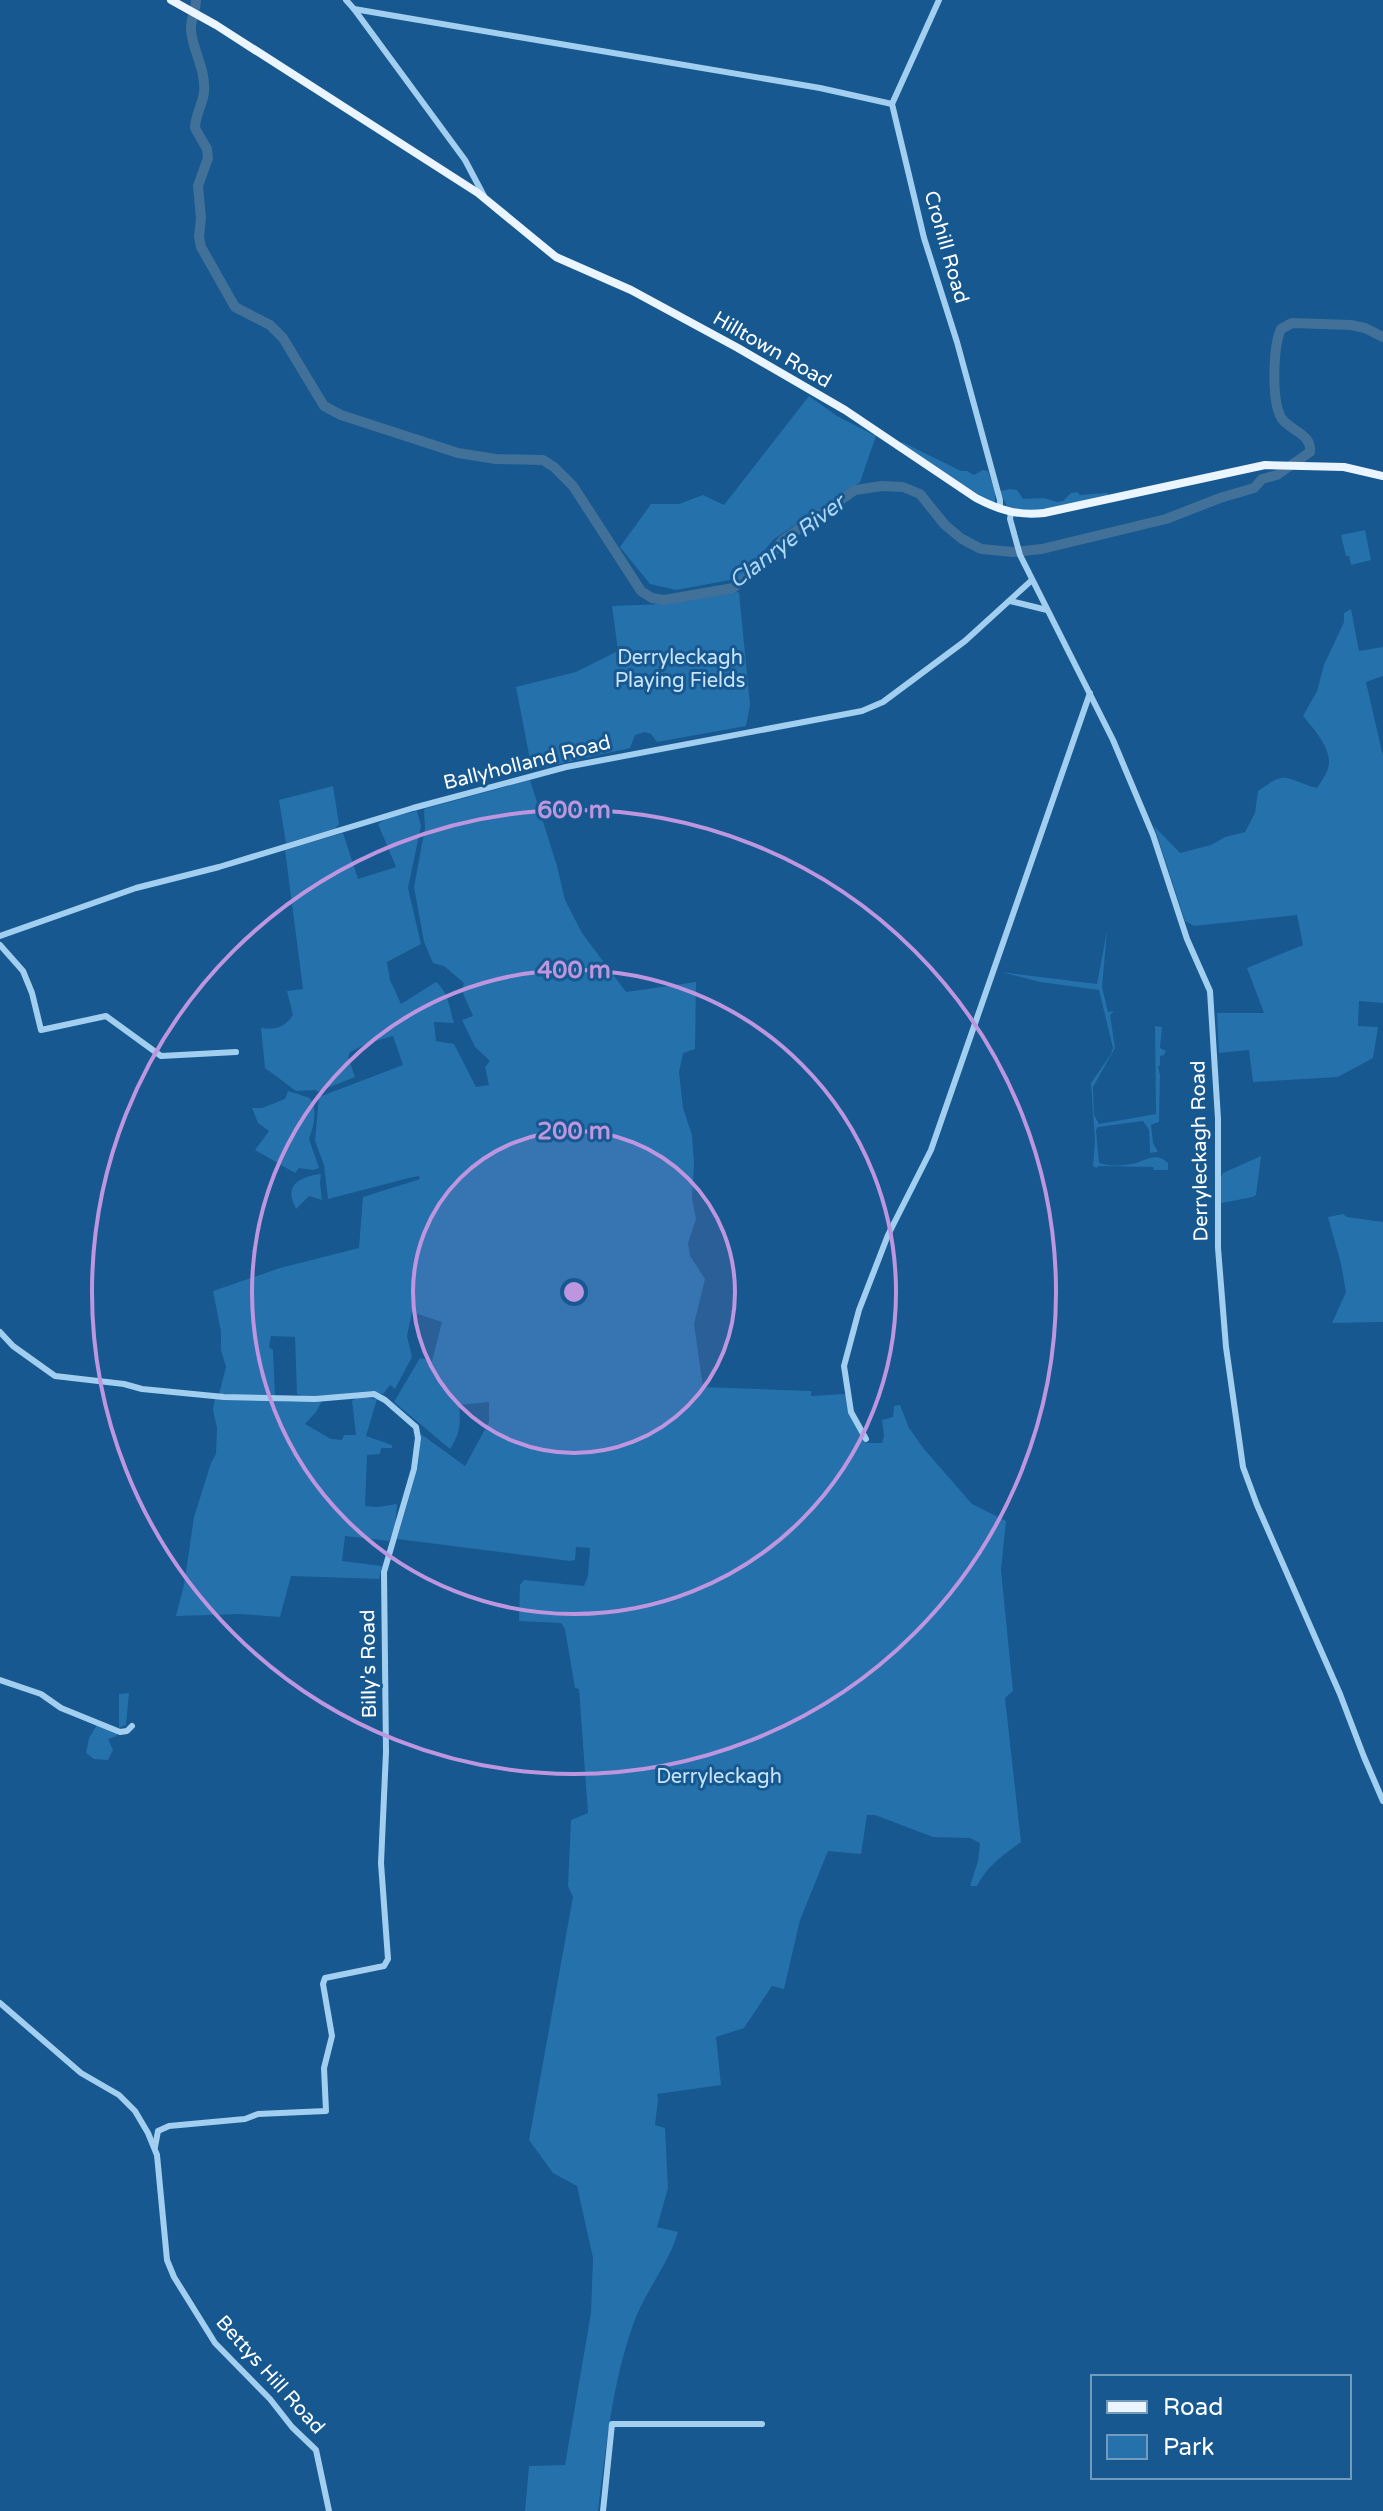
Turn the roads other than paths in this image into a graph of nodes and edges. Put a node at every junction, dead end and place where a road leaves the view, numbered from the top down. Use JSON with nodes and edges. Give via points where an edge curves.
{"nodes":[{"id":1,"x":171,"y":0,"type":"edge"},
{"id":2,"x":346,"y":0,"type":"edge"},
{"id":3,"x":939,"y":0,"type":"edge"},
{"id":4,"x":354,"y":9,"type":"junction"},
{"id":5,"x":892,"y":104,"type":"junction"},
{"id":6,"x":485,"y":198,"type":"junction"},
{"id":7,"x":1383,"y":476,"type":"edge"},
{"id":8,"x":1000,"y":509,"type":"junction"},
{"id":9,"x":1011,"y":513,"type":"junction"},
{"id":10,"x":1032,"y":580,"type":"junction"},
{"id":11,"x":1010,"y":601,"type":"junction"},
{"id":12,"x":1047,"y":610,"type":"junction"},
{"id":13,"x":1090,"y":693,"type":"junction"},
{"id":14,"x":0,"y":936,"type":"edge"},
{"id":15,"x":0,"y":945,"type":"edge"},
{"id":16,"x":236,"y":1052,"type":"dead end"},
{"id":17,"x":0,"y":1332,"type":"edge"},
{"id":18,"x":866,"y":1439,"type":"dead end"},
{"id":19,"x":0,"y":1680,"type":"edge"},
{"id":20,"x":132,"y":1726,"type":"dead end"},
{"id":21,"x":1383,"y":1801,"type":"edge"},
{"id":22,"x":0,"y":2003,"type":"edge"},
{"id":23,"x":155,"y":2147,"type":"junction"},
{"id":24,"x":762,"y":2424,"type":"dead end"},
{"id":25,"x":329,"y":2511,"type":"edge"},
{"id":26,"x":603,"y":2511,"type":"edge"}],
"edges":[{"from":1,"to":6,"type":"main road","name":"Hilltown Road"},
{"from":2,"to":4,"type":"street"},
{"from":3,"to":5,"type":"street"},
{"from":4,"to":5,"type":"street"},
{"from":4,"to":6,"type":"street","via":[[457,148]]},
{"from":5,"to":8,"type":"street","name":"Crohill Road"},
{"from":6,"to":8,"type":"main road","name":"Hilltown Road","via":[[556,257],[631,290],[738,348]]},
{"from":7,"to":9,"type":"main road","name":"Hilltown Road","via":[[1344,467],[1265,465],[1044,513]]},
{"from":8,"to":9,"type":"main road","name":"Hilltown Road"},
{"from":9,"to":10,"type":"street","name":"Derryleckagh Road","via":[[1014,537]]},
{"from":10,"to":11,"type":"street","name":"Ballyholland Road"},
{"from":10,"to":12,"type":"street","name":"Derryleckagh Road"},
{"from":11,"to":12,"type":"street"},
{"from":11,"to":14,"type":"street","name":"Ballyholland Road","via":[[883,702],[862,711],[566,767],[136,888]]},
{"from":12,"to":13,"type":"street","name":"Derryleckagh Road"},
{"from":13,"to":18,"type":"street","via":[[931,1150],[888,1235],[859,1310],[844,1366],[851,1412]]},
{"from":13,"to":21,"type":"street","name":"Derryleckagh Road","via":[[1153,835],[1210,991],[1218,1119],[1218,1248],[1243,1467]]},
{"from":15,"to":16,"type":"street","via":[[23,971],[41,1030],[106,1016],[161,1056]]},
{"from":17,"to":23,"type":"street","name":"Billy's Road","via":[[55,1376],[224,1397],[374,1394],[416,1427],[414,1469],[384,1572],[381,1863],[388,1959],[384,1966],[325,1978],[332,2036],[324,2068],[326,2111],[169,2126],[158,2131]]},
{"from":19,"to":20,"type":"street","via":[[120,1732]]},
{"from":22,"to":23,"type":"street","name":"Bettys Hill Road","via":[[87,2078],[125,2099]]},
{"from":23,"to":25,"type":"street","name":"Bettys Hill Road","via":[[167,2260],[174,2277],[215,2343],[316,2450]]},
{"from":24,"to":26,"type":"street","via":[[612,2424]]}]}
